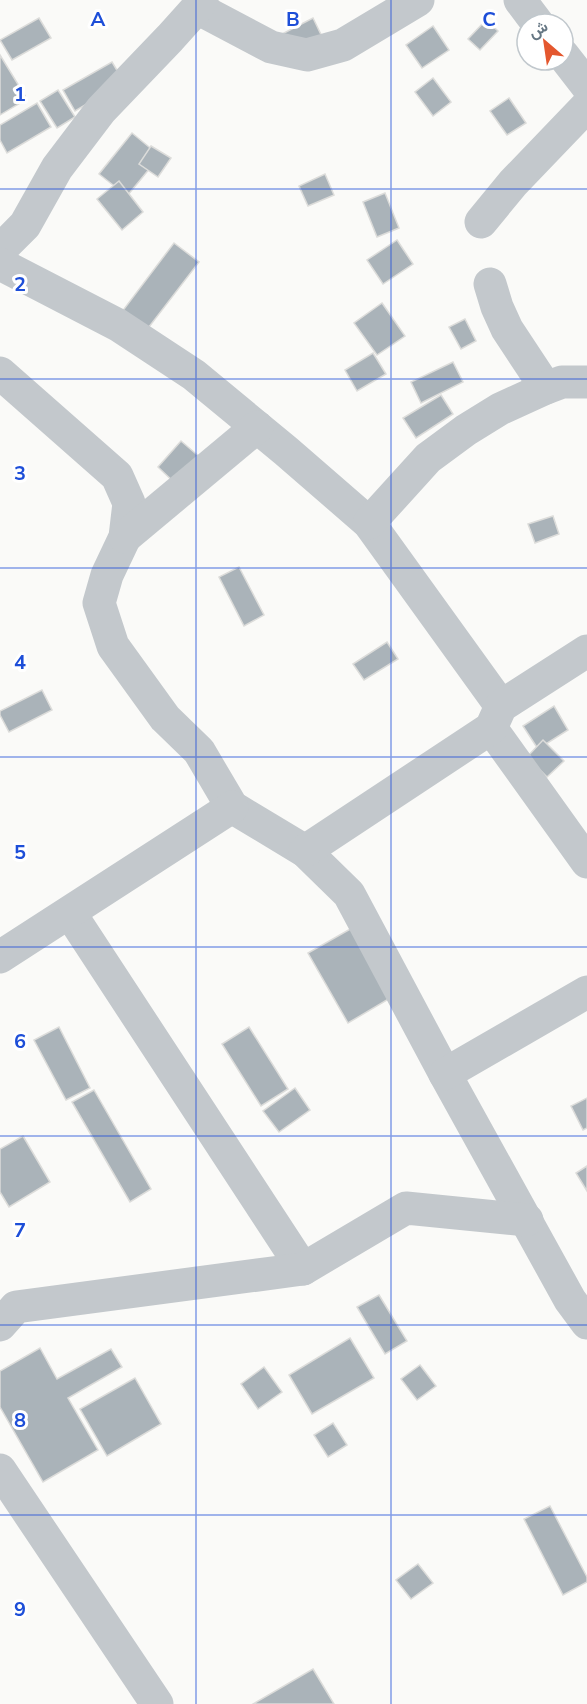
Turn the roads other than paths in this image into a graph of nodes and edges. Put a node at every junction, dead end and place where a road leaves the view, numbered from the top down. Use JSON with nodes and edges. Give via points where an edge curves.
{"nodes":[{"id":1,"x":418,"y":0,"type":"edge"},
{"id":2,"x":199,"y":4,"type":"edge"},
{"id":3,"x":575,"y":70,"type":"edge"},
{"id":4,"x":587,"y":86,"type":"edge"},
{"id":5,"x":587,"y":106,"type":"edge"},
{"id":6,"x":481,"y":222,"type":"dead end"},
{"id":7,"x":0,"y":250,"type":"edge"},
{"id":8,"x":0,"y":264,"type":"edge"},
{"id":9,"x":490,"y":284,"type":"dead end"},
{"id":10,"x":0,"y":374,"type":"edge"},
{"id":11,"x":587,"y":382,"type":"edge"},
{"id":12,"x":546,"y":388,"type":"junction"},
{"id":13,"x":257,"y":428,"type":"junction"},
{"id":14,"x":369,"y":523,"type":"junction"},
{"id":15,"x":125,"y":537,"type":"junction"},
{"id":16,"x":587,"y":651,"type":"edge"},
{"id":17,"x":496,"y":717,"type":"junction"},
{"id":18,"x":232,"y":807,"type":"junction"},
{"id":19,"x":305,"y":851,"type":"junction"},
{"id":20,"x":587,"y":862,"type":"edge"},
{"id":21,"x":70,"y":913,"type":"junction"},
{"id":22,"x":0,"y":957,"type":"edge"},
{"id":23,"x":587,"y":992,"type":"edge"},
{"id":24,"x":445,"y":1074,"type":"junction"},
{"id":25,"x":527,"y":1220,"type":"junction"},
{"id":26,"x":303,"y":1269,"type":"junction"},
{"id":27,"x":581,"y":1304,"type":"edge"},
{"id":28,"x":0,"y":1325,"type":"edge"},
{"id":29,"x":0,"y":1470,"type":"edge"},
{"id":30,"x":157,"y":1704,"type":"edge"}],
"edges":[{"from":1,"to":2,"type":"street","via":[[343,45],[307,55],[271,47]]},
{"from":2,"to":7,"type":"street","via":[[101,110],[57,168],[24,225]]},
{"from":3,"to":4,"type":"street"},
{"from":5,"to":6,"type":"street"},
{"from":8,"to":13,"type":"street","via":[[118,325],[194,375]]},
{"from":9,"to":12,"type":"street","via":[[507,329]]},
{"from":10,"to":15,"type":"street","via":[[117,476],[129,503]]},
{"from":11,"to":12,"type":"street","via":[[562,382]]},
{"from":12,"to":14,"type":"street","via":[[500,409],[428,458]]},
{"from":13,"to":14,"type":"street"},
{"from":13,"to":15,"type":"street"},
{"from":14,"to":17,"type":"street"},
{"from":15,"to":18,"type":"street","via":[[99,603],[113,646],[165,718],[199,751]]},
{"from":16,"to":17,"type":"street"},
{"from":17,"to":19,"type":"street"},
{"from":17,"to":20,"type":"street"},
{"from":18,"to":19,"type":"street"},
{"from":18,"to":21,"type":"street"},
{"from":19,"to":24,"type":"street","via":[[349,894]]},
{"from":21,"to":22,"type":"street"},
{"from":21,"to":26,"type":"street"},
{"from":23,"to":24,"type":"street"},
{"from":24,"to":25,"type":"street"},
{"from":25,"to":26,"type":"street","via":[[406,1208]]},
{"from":25,"to":27,"type":"street"},
{"from":26,"to":28,"type":"street","via":[[16,1307]]},
{"from":29,"to":30,"type":"street"}]}
